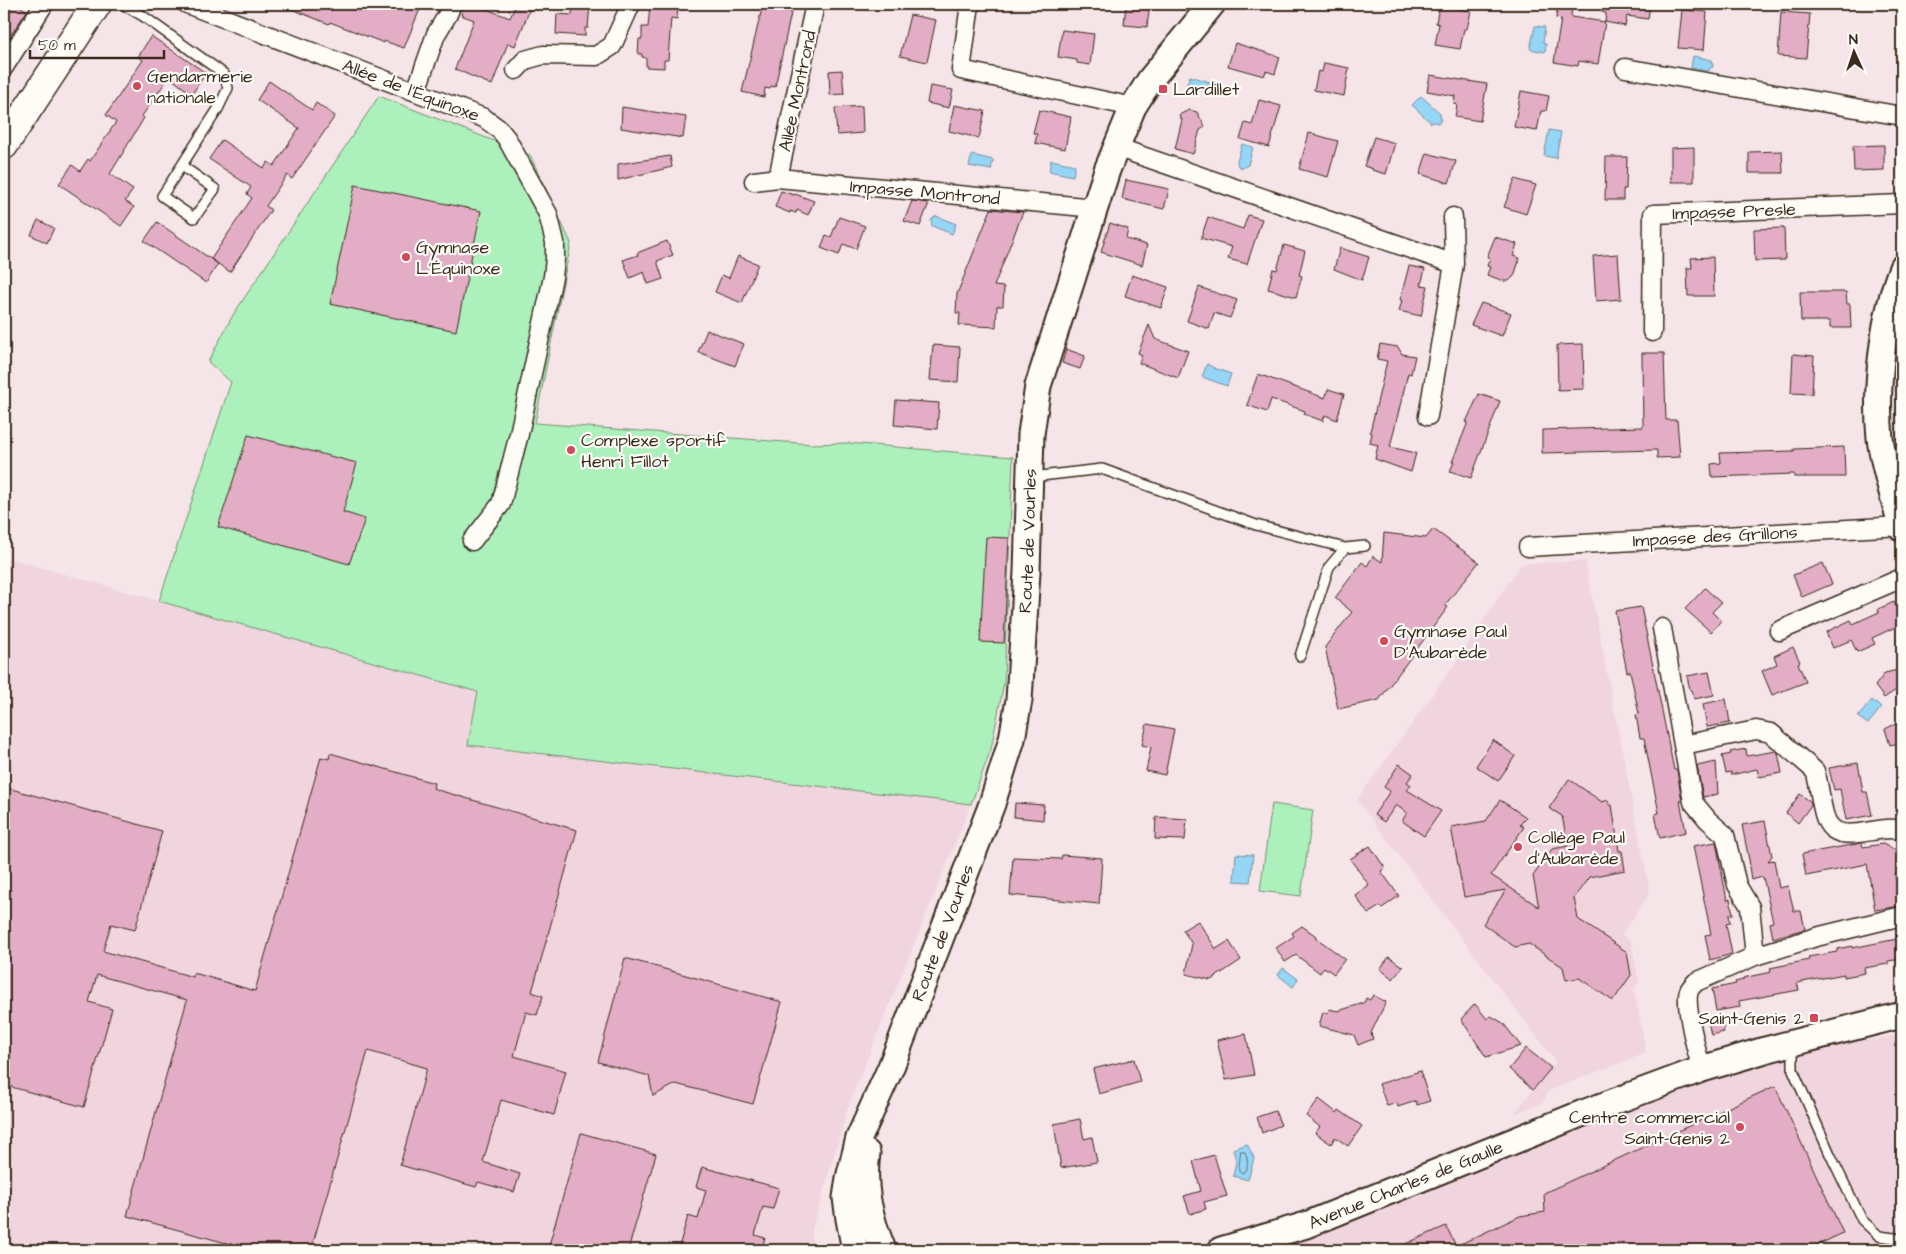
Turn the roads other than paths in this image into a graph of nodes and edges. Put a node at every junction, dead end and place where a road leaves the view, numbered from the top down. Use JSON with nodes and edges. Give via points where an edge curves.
{"nodes":[{"id":1,"x":44,"y":4,"type":"edge"},
{"id":2,"x":97,"y":4,"type":"edge"},
{"id":3,"x":122,"y":4,"type":"edge"},
{"id":4,"x":187,"y":4,"type":"edge"},
{"id":5,"x":452,"y":4,"type":"edge"},
{"id":6,"x":631,"y":4,"type":"edge"},
{"id":7,"x":815,"y":4,"type":"edge"},
{"id":8,"x":970,"y":4,"type":"edge"},
{"id":9,"x":1212,"y":4,"type":"edge"},
{"id":10,"x":4,"y":67,"type":"edge"},
{"id":11,"x":1625,"y":68,"type":"dead end"},
{"id":12,"x":516,"y":70,"type":"dead end"},
{"id":13,"x":416,"y":91,"type":"junction"},
{"id":14,"x":1133,"y":107,"type":"junction"},
{"id":15,"x":1902,"y":116,"type":"edge"},
{"id":16,"x":4,"y":145,"type":"edge"},
{"id":17,"x":1116,"y":147,"type":"junction"},
{"id":18,"x":182,"y":166,"type":"junction"},
{"id":19,"x":778,"y":178,"type":"junction"},
{"id":20,"x":754,"y":181,"type":"dead end"},
{"id":21,"x":1902,"y":204,"type":"edge"},
{"id":22,"x":1095,"y":208,"type":"junction"},
{"id":23,"x":1454,"y":217,"type":"dead end"},
{"id":24,"x":1454,"y":264,"type":"junction"},
{"id":25,"x":1902,"y":268,"type":"edge"},
{"id":26,"x":1652,"y":332,"type":"dead end"},
{"id":27,"x":1894,"y":335,"type":"edge"},
{"id":28,"x":1428,"y":416,"type":"dead end"},
{"id":29,"x":1029,"y":477,"type":"junction"},
{"id":30,"x":1902,"y":527,"type":"edge"},
{"id":31,"x":472,"y":541,"type":"dead end"},
{"id":32,"x":1365,"y":546,"type":"dead end"},
{"id":33,"x":1528,"y":546,"type":"dead end"},
{"id":34,"x":1345,"y":548,"type":"junction"},
{"id":35,"x":1902,"y":578,"type":"edge"},
{"id":36,"x":1662,"y":628,"type":"dead end"},
{"id":37,"x":1779,"y":631,"type":"dead end"},
{"id":38,"x":1300,"y":656,"type":"dead end"},
{"id":39,"x":1683,"y":745,"type":"junction"},
{"id":40,"x":1902,"y":831,"type":"edge"},
{"id":41,"x":1902,"y":916,"type":"edge"},
{"id":42,"x":1755,"y":956,"type":"junction"},
{"id":43,"x":1902,"y":1003,"type":"edge"},
{"id":44,"x":1902,"y":1015,"type":"edge"},
{"id":45,"x":1793,"y":1043,"type":"junction"},
{"id":46,"x":1700,"y":1063,"type":"junction"},
{"id":47,"x":878,"y":1095,"type":"junction"},
{"id":48,"x":1901,"y":1239,"type":"edge"},
{"id":49,"x":855,"y":1250,"type":"edge"},
{"id":50,"x":882,"y":1250,"type":"edge"},
{"id":51,"x":1221,"y":1250,"type":"edge"},
{"id":52,"x":1897,"y":1250,"type":"edge"}],
"edges":[{"from":1,"to":10,"type":"street"},
{"from":2,"to":16,"type":"main road"},
{"from":3,"to":18,"type":"lane","via":[[224,74],[228,88],[225,95]]},
{"from":4,"to":13,"type":"street","name":"Allée de l'Équinoxe"},
{"from":5,"to":13,"type":"street","via":[[436,34]]},
{"from":6,"to":12,"type":"street","via":[[612,46],[596,56],[543,55],[525,60]]},
{"from":7,"to":19,"type":"street","name":"Allée Montrond"},
{"from":8,"to":14,"type":"street","via":[[962,70]]},
{"from":9,"to":14,"type":"street","name":"Route de Vourles","via":[[1150,80]]},
{"from":11,"to":15,"type":"street"},
{"from":13,"to":31,"type":"street","name":"Allée de l'Équinoxe","via":[[484,118],[499,129],[548,214],[555,242],[553,277],[509,476],[500,504]]},
{"from":14,"to":17,"type":"street","name":"Route de Vourles"},
{"from":17,"to":22,"type":"street","name":"Route de Vourles"},
{"from":17,"to":24,"type":"street"},
{"from":18,"to":18,"type":"lane","via":[[162,196],[194,218],[214,189]]},
{"from":19,"to":20,"type":"street","name":"Impasse Montrond"},
{"from":19,"to":22,"type":"street","name":"Impasse Montrond"},
{"from":21,"to":26,"type":"street","name":"Impasse Presle","via":[[1653,214]]},
{"from":22,"to":29,"type":"street","name":"Route de Vourles","via":[[1038,386]]},
{"from":23,"to":24,"type":"street"},
{"from":24,"to":28,"type":"street"},
{"from":25,"to":27,"type":"street"},
{"from":27,"to":30,"type":"street","via":[[1880,382],[1880,439]]},
{"from":29,"to":34,"type":"lane","via":[[1102,469],[1256,525]]},
{"from":29,"to":47,"type":"street","name":"Route de Vourles","via":[[1024,640],[1012,739],[992,804]]},
{"from":30,"to":33,"type":"street","name":"Impasse des Grillons"},
{"from":32,"to":34,"type":"lane"},
{"from":34,"to":38,"type":"lane","via":[[1329,567]]},
{"from":35,"to":37,"type":"street"},
{"from":36,"to":39,"type":"street"},
{"from":39,"to":40,"type":"street","via":[[1756,730],[1771,733],[1815,771],[1830,828],[1848,834],[1895,828]]},
{"from":39,"to":42,"type":"street","via":[[1692,802],[1725,834],[1737,885],[1750,908]]},
{"from":41,"to":42,"type":"street"},
{"from":42,"to":46,"type":"street","via":[[1696,982],[1689,989],[1687,998]]},
{"from":43,"to":46,"type":"street","name":"Avenue Charles de Gaulle"},
{"from":44,"to":45,"type":"street","name":"Avenue Charles de Gaulle"},
{"from":45,"to":46,"type":"street","name":"Avenue Charles de Gaulle"},
{"from":45,"to":48,"type":"lane","via":[[1793,1070],[1862,1220],[1880,1236]]},
{"from":46,"to":51,"type":"street","name":"Avenue Charles de Gaulle","via":[[1306,1225]]},
{"from":47,"to":49,"type":"street","name":"Route de Vourles","via":[[858,1138],[848,1178],[848,1219]]},
{"from":47,"to":50,"type":"street","name":"Route de Vourles","via":[[865,1168],[865,1190]]},
{"from":48,"to":52,"type":"lane"}]}
